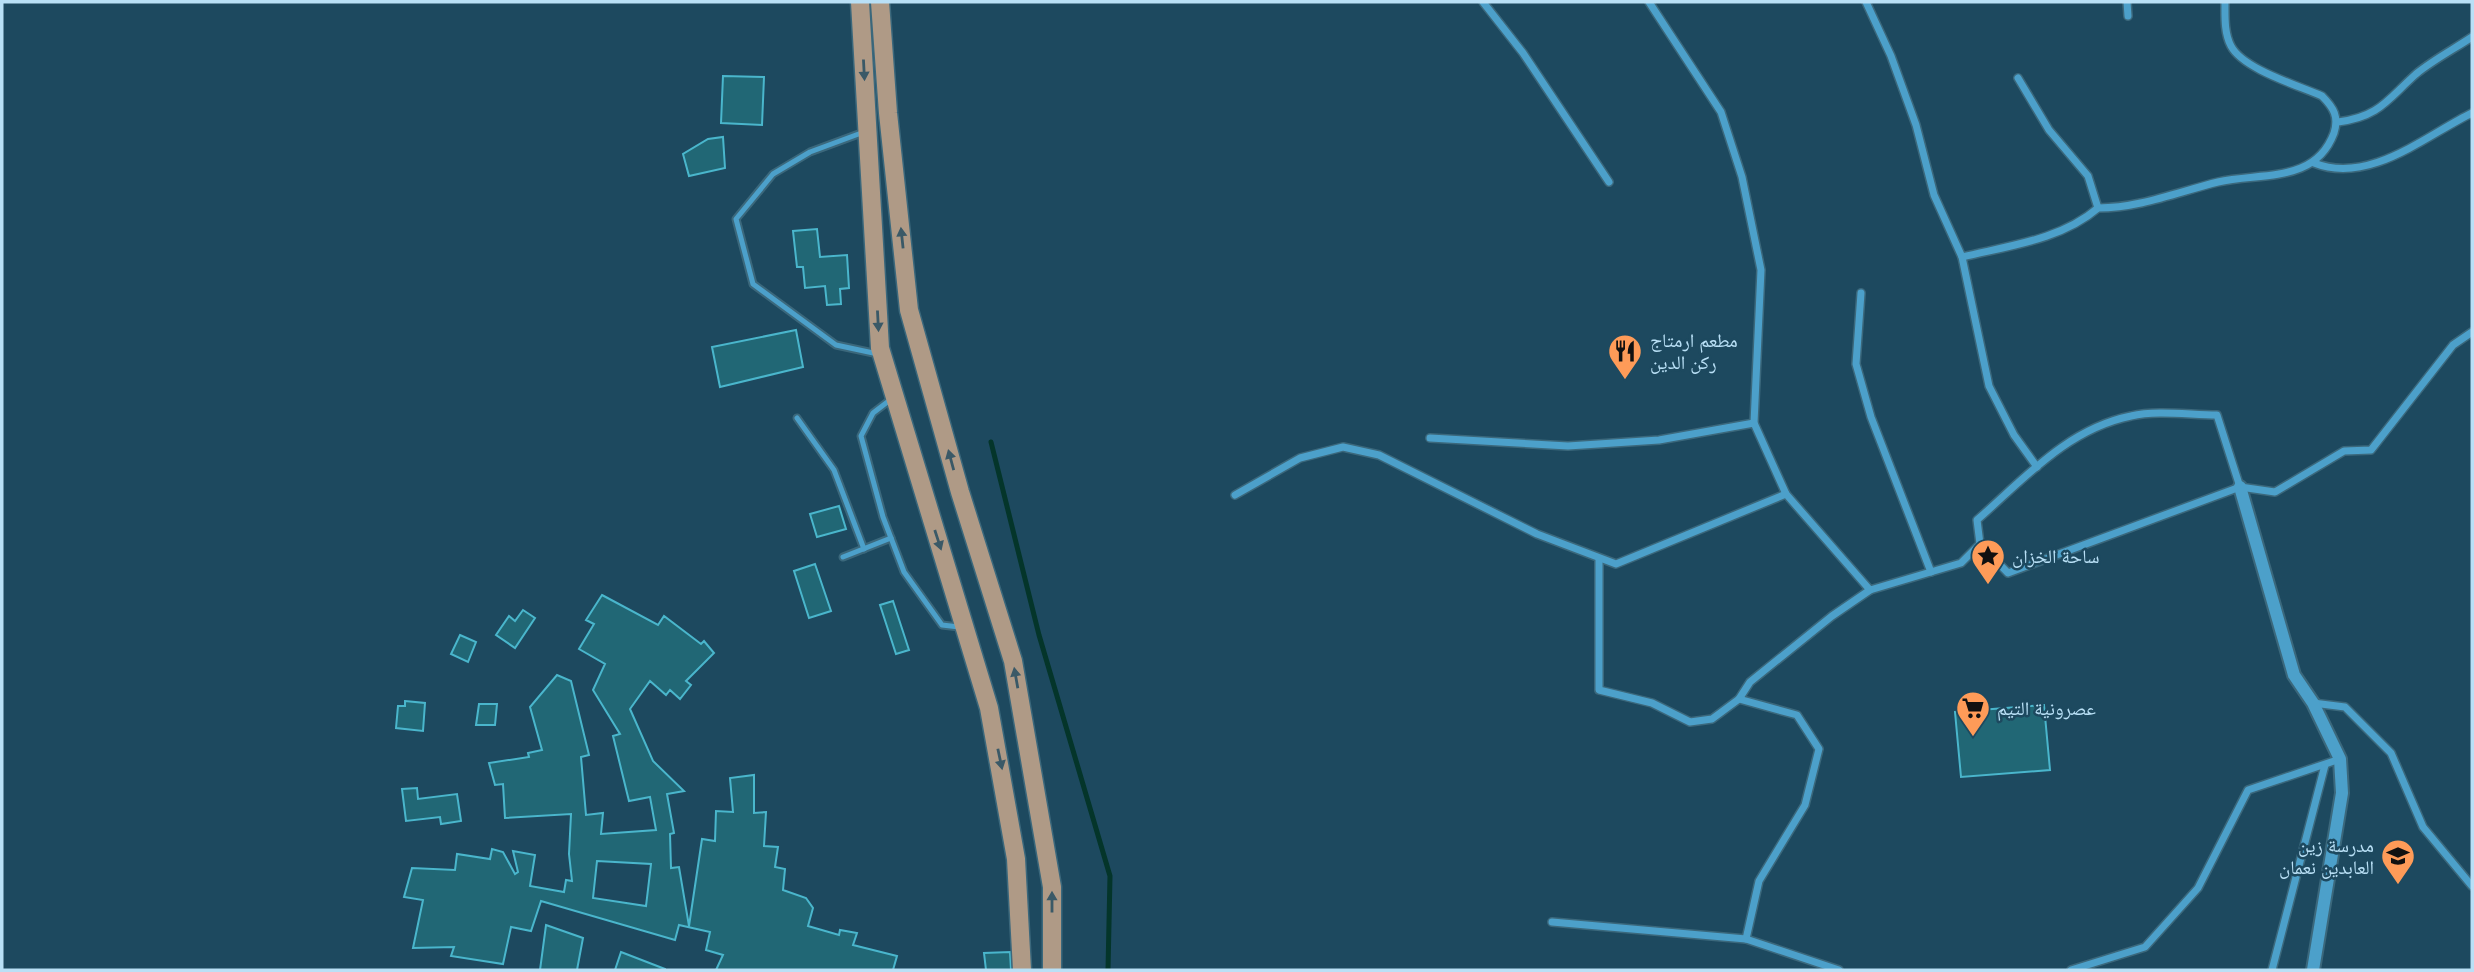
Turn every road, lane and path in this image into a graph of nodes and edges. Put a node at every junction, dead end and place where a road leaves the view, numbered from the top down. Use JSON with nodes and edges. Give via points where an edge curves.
{"nodes":[{"id":1,"x":860,"y":2,"type":"edge"},
{"id":2,"x":880,"y":2,"type":"edge"},
{"id":3,"x":1483,"y":2,"type":"edge"},
{"id":4,"x":1649,"y":2,"type":"edge"},
{"id":5,"x":1866,"y":2,"type":"edge"},
{"id":6,"x":2127,"y":2,"type":"edge"},
{"id":7,"x":2225,"y":2,"type":"edge"},
{"id":8,"x":2128,"y":16,"type":"dead end"},
{"id":9,"x":2472,"y":37,"type":"edge"},
{"id":10,"x":2018,"y":78,"type":"dead end"},
{"id":11,"x":2472,"y":113,"type":"edge"},
{"id":12,"x":2338,"y":122,"type":"junction"},
{"id":13,"x":867,"y":131,"type":"junction"},
{"id":14,"x":2314,"y":163,"type":"junction"},
{"id":15,"x":1609,"y":182,"type":"dead end"},
{"id":16,"x":2098,"y":208,"type":"junction"},
{"id":17,"x":1962,"y":257,"type":"junction"},
{"id":18,"x":1861,"y":293,"type":"dead end"},
{"id":19,"x":2472,"y":332,"type":"edge"},
{"id":20,"x":881,"y":355,"type":"junction"},
{"id":21,"x":893,"y":398,"type":"junction"},
{"id":22,"x":797,"y":418,"type":"dead end"},
{"id":23,"x":1754,"y":423,"type":"junction"},
{"id":24,"x":1430,"y":438,"type":"dead end"},
{"id":25,"x":2037,"y":467,"type":"junction"},
{"id":26,"x":2240,"y":487,"type":"junction"},
{"id":27,"x":1786,"y":494,"type":"junction"},
{"id":28,"x":1235,"y":495,"type":"dead end"},
{"id":29,"x":891,"y":538,"type":"junction"},
{"id":30,"x":1980,"y":544,"type":"junction"},
{"id":31,"x":864,"y":549,"type":"junction"},
{"id":32,"x":843,"y":557,"type":"dead end"},
{"id":33,"x":1599,"y":560,"type":"junction"},
{"id":34,"x":1930,"y":572,"type":"junction"},
{"id":35,"x":1870,"y":590,"type":"junction"},
{"id":36,"x":966,"y":627,"type":"junction"},
{"id":37,"x":1739,"y":699,"type":"junction"},
{"id":38,"x":2313,"y":703,"type":"junction"},
{"id":39,"x":2340,"y":759,"type":"junction"},
{"id":40,"x":2325,"y":765,"type":"junction"},
{"id":41,"x":2472,"y":886,"type":"edge"},
{"id":42,"x":1552,"y":922,"type":"dead end"},
{"id":43,"x":1746,"y":939,"type":"junction"},
{"id":44,"x":1022,"y":970,"type":"edge"},
{"id":45,"x":1052,"y":970,"type":"edge"},
{"id":46,"x":1839,"y":970,"type":"edge"},
{"id":47,"x":2071,"y":970,"type":"edge"},
{"id":48,"x":2272,"y":970,"type":"edge"},
{"id":49,"x":2313,"y":970,"type":"edge"}],
"edges":[{"from":1,"to":13,"type":"main road","one_way":true},
{"from":45,"to":2,"type":"main road","one_way":true,"via":[[1052,887],[1013,661],[909,310]]},
{"from":3,"to":15,"type":"street","via":[[1523,53]]},
{"from":4,"to":23,"type":"street","via":[[1721,113],[1742,177],[1761,270]]},
{"from":5,"to":17,"type":"street","via":[[1891,55],[1934,195]]},
{"from":6,"to":8,"type":"street"},
{"from":7,"to":12,"type":"street","via":[[2225,28],[2238,57],[2322,96],[2333,107]]},
{"from":9,"to":12,"type":"street","via":[[2418,73],[2380,109],[2361,119]]},
{"from":10,"to":16,"type":"street","via":[[2049,130],[2088,176]]},
{"from":11,"to":14,"type":"street","via":[[2391,158],[2353,169],[2328,169]]},
{"from":12,"to":14,"type":"street","via":[[2329,145]]},
{"from":13,"to":20,"type":"main road","one_way":true},
{"from":13,"to":20,"type":"lane","via":[[810,152],[773,174],[736,219],[753,284],[836,345]]},
{"from":14,"to":16,"type":"street","via":[[2296,173],[2246,176],[2124,208]]},
{"from":16,"to":17,"type":"street","via":[[2043,237]]},
{"from":17,"to":25,"type":"street","via":[[1989,386]]},
{"from":18,"to":34,"type":"street","via":[[1856,364],[1871,417]]},
{"from":19,"to":26,"type":"street","via":[[2452,345],[2371,450],[2343,451],[2275,492]]},
{"from":20,"to":21,"type":"main road"},
{"from":21,"to":29,"type":"lane","via":[[873,413],[861,436]]},
{"from":21,"to":36,"type":"main road","one_way":true},
{"from":22,"to":31,"type":"lane","via":[[834,470]]},
{"from":23,"to":24,"type":"street","via":[[1659,440],[1567,446]]},
{"from":23,"to":27,"type":"street"},
{"from":25,"to":26,"type":"street","via":[[2076,435],[2132,415],[2217,415]]},
{"from":25,"to":30,"type":"street","via":[[1977,520]]},
{"from":26,"to":30,"type":"street","via":[[2008,573]]},
{"from":26,"to":38,"type":"street","via":[[2294,675]]},
{"from":27,"to":33,"type":"street","via":[[1616,564]]},
{"from":27,"to":35,"type":"street"},
{"from":28,"to":33,"type":"street","via":[[1300,458],[1343,447],[1379,455]]},
{"from":29,"to":31,"type":"lane"},
{"from":29,"to":36,"type":"lane","via":[[904,572],[942,625]]},
{"from":30,"to":34,"type":"street","via":[[1961,563]]},
{"from":31,"to":32,"type":"lane"},
{"from":33,"to":37,"type":"street","via":[[1599,690],[1652,703],[1690,722],[1712,719]]},
{"from":34,"to":35,"type":"street"},
{"from":35,"to":37,"type":"street","via":[[1750,682]]},
{"from":36,"to":44,"type":"main road","one_way":true,"via":[[1005,786],[1016,859]]},
{"from":37,"to":43,"type":"street","via":[[1797,715],[1819,749],[1805,805],[1759,881]]},
{"from":38,"to":39,"type":"street"},
{"from":38,"to":41,"type":"street","via":[[2345,707],[2391,753],[2423,827]]},
{"from":39,"to":40,"type":"street"},
{"from":39,"to":49,"type":"street","via":[[2342,793]]},
{"from":40,"to":47,"type":"street","via":[[2248,790],[2198,888],[2145,947]]},
{"from":40,"to":48,"type":"street"},
{"from":42,"to":43,"type":"street"},
{"from":43,"to":46,"type":"street"}]}
